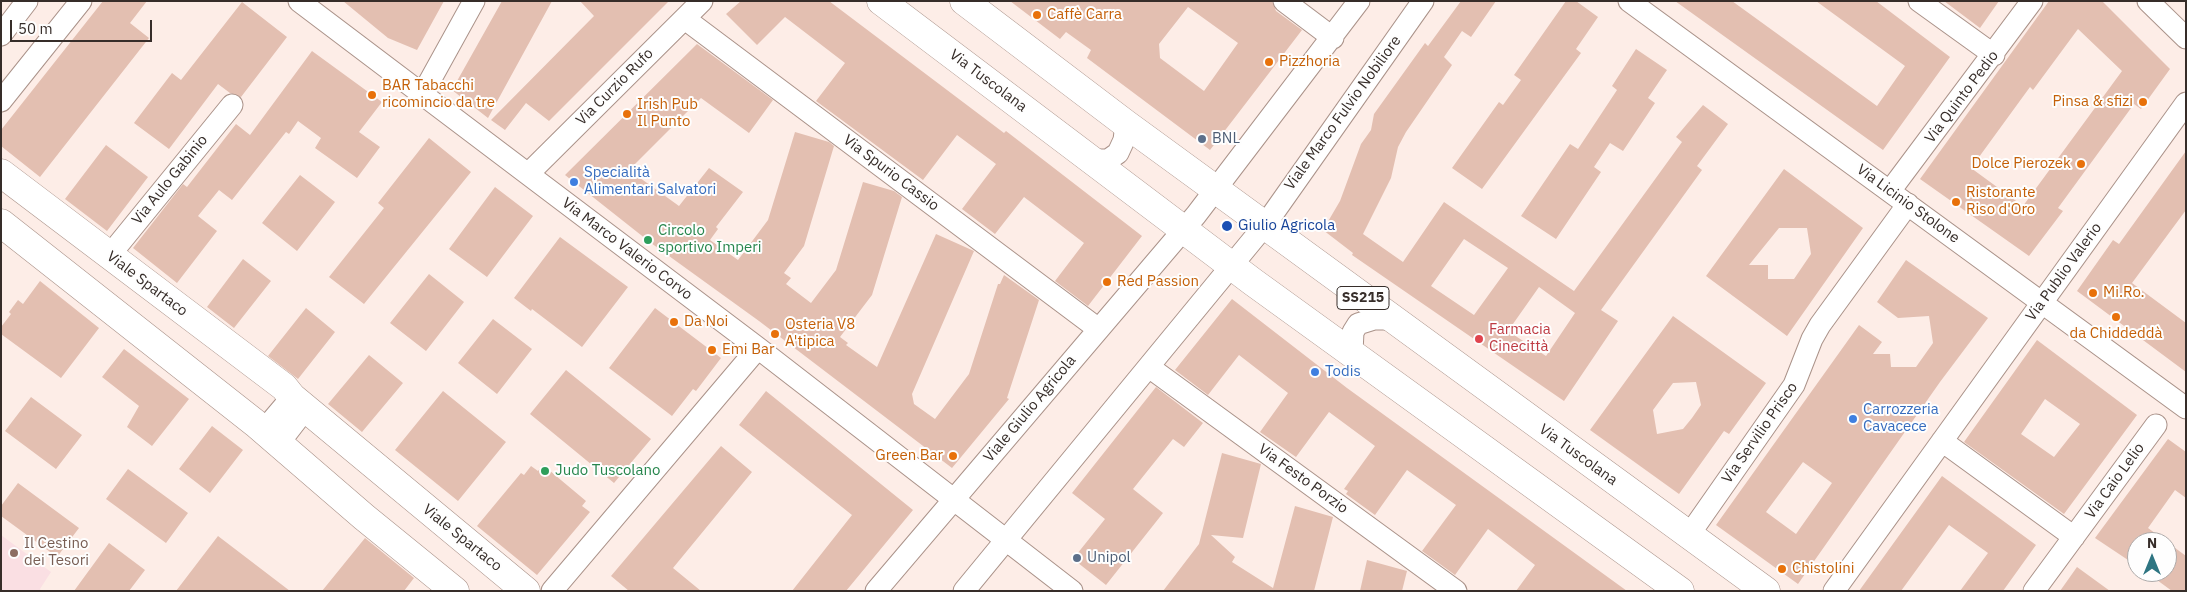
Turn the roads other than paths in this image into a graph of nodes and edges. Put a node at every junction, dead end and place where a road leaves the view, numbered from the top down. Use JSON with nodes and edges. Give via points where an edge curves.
{"nodes":[{"id":1,"x":27,"y":1,"type":"edge"},
{"id":2,"x":81,"y":1,"type":"edge"},
{"id":3,"x":299,"y":1,"type":"edge"},
{"id":4,"x":474,"y":1,"type":"edge"},
{"id":5,"x":702,"y":1,"type":"edge"},
{"id":6,"x":881,"y":1,"type":"edge"},
{"id":7,"x":964,"y":1,"type":"edge"},
{"id":8,"x":1284,"y":1,"type":"edge"},
{"id":9,"x":1359,"y":1,"type":"edge"},
{"id":10,"x":1423,"y":1,"type":"edge"},
{"id":11,"x":1629,"y":1,"type":"edge"},
{"id":12,"x":1919,"y":1,"type":"edge"},
{"id":13,"x":2032,"y":1,"type":"edge"},
{"id":14,"x":2148,"y":1,"type":"edge"},
{"id":15,"x":685,"y":18,"type":"junction"},
{"id":16,"x":1,"y":35,"type":"edge"},
{"id":17,"x":1333,"y":38,"type":"junction"},
{"id":18,"x":2186,"y":38,"type":"edge"},
{"id":19,"x":1994,"y":55,"type":"junction"},
{"id":20,"x":422,"y":95,"type":"junction"},
{"id":21,"x":1,"y":101,"type":"edge"},
{"id":22,"x":2186,"y":103,"type":"edge"},
{"id":23,"x":232,"y":105,"type":"dead end"},
{"id":24,"x":1126,"y":124,"type":"junction"},
{"id":25,"x":1094,"y":160,"type":"junction"},
{"id":26,"x":1,"y":173,"type":"edge"},
{"id":27,"x":528,"y":174,"type":"junction"},
{"id":28,"x":1216,"y":190,"type":"junction"},
{"id":29,"x":1890,"y":191,"type":"junction"},
{"id":30,"x":1908,"y":204,"type":"junction"},
{"id":31,"x":1,"y":224,"type":"edge"},
{"id":32,"x":1265,"y":225,"type":"junction"},
{"id":33,"x":1184,"y":228,"type":"junction"},
{"id":34,"x":109,"y":256,"type":"junction"},
{"id":35,"x":1232,"y":266,"type":"junction"},
{"id":36,"x":2042,"y":302,"type":"junction"},
{"id":37,"x":1391,"y":319,"type":"junction"},
{"id":38,"x":1097,"y":328,"type":"junction"},
{"id":39,"x":758,"y":348,"type":"junction"},
{"id":40,"x":1352,"y":352,"type":"junction"},
{"id":41,"x":1149,"y":367,"type":"junction"},
{"id":42,"x":299,"y":402,"type":"junction"},
{"id":43,"x":2186,"y":408,"type":"edge"},
{"id":44,"x":2156,"y":425,"type":"dead end"},
{"id":45,"x":272,"y":437,"type":"junction"},
{"id":46,"x":1942,"y":441,"type":"junction"},
{"id":47,"x":955,"y":498,"type":"junction"},
{"id":48,"x":1689,"y":535,"type":"junction"},
{"id":49,"x":2074,"y":537,"type":"junction"},
{"id":50,"x":1006,"y":540,"type":"junction"},
{"id":51,"x":455,"y":591,"type":"edge"},
{"id":52,"x":526,"y":591,"type":"edge"},
{"id":53,"x":552,"y":591,"type":"edge"},
{"id":54,"x":876,"y":591,"type":"edge"},
{"id":55,"x":964,"y":591,"type":"edge"},
{"id":56,"x":1072,"y":591,"type":"edge"},
{"id":57,"x":1456,"y":591,"type":"edge"},
{"id":58,"x":1680,"y":591,"type":"edge"},
{"id":59,"x":1766,"y":591,"type":"edge"},
{"id":60,"x":1834,"y":591,"type":"edge"},
{"id":61,"x":2034,"y":591,"type":"edge"}],
"edges":[{"from":1,"to":16,"type":"street"},
{"from":2,"to":21,"type":"street"},
{"from":3,"to":20,"type":"street","name":"Via Marco Valerio Corvo"},
{"from":4,"to":20,"type":"street"},
{"from":5,"to":15,"type":"street","name":"Via Curzio Rufo"},
{"from":6,"to":25,"type":"main road","name":"Via Tuscolana"},
{"from":7,"to":24,"type":"main road","name":"Via Tuscolana","number":"SS215"},
{"from":8,"to":17,"type":"street"},
{"from":9,"to":17,"type":"street"},
{"from":10,"to":32,"type":"street","name":"Viale Marco Fulvio Nobiliore"},
{"from":11,"to":29,"type":"street","name":"Via Licinio Stolone"},
{"from":12,"to":19,"type":"street"},
{"from":13,"to":19,"type":"street","name":"Via Quinto Pedio"},
{"from":14,"to":18,"type":"street"},
{"from":15,"to":27,"type":"street","name":"Via Curzio Rufo"},
{"from":15,"to":38,"type":"street","name":"Via Spurio Cassio"},
{"from":17,"to":28,"type":"street"},
{"from":19,"to":29,"type":"street","name":"Via Quinto Pedio"},
{"from":20,"to":27,"type":"street","name":"Via Marco Valerio Corvo"},
{"from":22,"to":36,"type":"street","name":"Via Publio Valerio"},
{"from":23,"to":34,"type":"street","name":"Via Aulo Gabinio"},
{"from":24,"to":25,"type":"street","via":[[1118,153],[1108,160]]},
{"from":24,"to":28,"type":"main road","name":"Via Tuscolana","number":"SS215"},
{"from":25,"to":33,"type":"main road","name":"Via Tuscolana"},
{"from":26,"to":34,"type":"main road","name":"Viale Spartaco"},
{"from":27,"to":39,"type":"street","name":"Via Marco Valerio Corvo"},
{"from":28,"to":32,"type":"main road","name":"Via Tuscolana","number":"SS215"},
{"from":28,"to":33,"type":"street"},
{"from":29,"to":30,"type":"street","name":"Via Licinio Stolone"},
{"from":30,"to":36,"type":"street","name":"Via Licinio Stolone"},
{"from":30,"to":48,"type":"street","name":"Via Servilio Prisco","via":[[1820,325],[1789,393]]},
{"from":31,"to":45,"type":"main road"},
{"from":32,"to":35,"type":"street"},
{"from":32,"to":37,"type":"main road","name":"Via Tuscolana","number":"SS215"},
{"from":33,"to":35,"type":"main road","name":"Via Tuscolana"},
{"from":33,"to":38,"type":"street","name":"Viale Giulio Agricola"},
{"from":34,"to":42,"type":"main road","name":"Viale Spartaco","via":[[284,387]]},
{"from":35,"to":40,"type":"main road","name":"Via Tuscolana"},
{"from":35,"to":41,"type":"street"},
{"from":36,"to":43,"type":"street","name":"Via Licinio Stolone"},
{"from":36,"to":46,"type":"street","name":"Via Publio Valerio"},
{"from":37,"to":40,"type":"street","via":[[1374,319],[1358,324],[1352,332]]},
{"from":37,"to":48,"type":"main road","name":"Via Tuscolana","number":"SS215"},
{"from":38,"to":47,"type":"street","name":"Viale Giulio Agricola"},
{"from":39,"to":47,"type":"street","name":"Via Marco Valerio Corvo"},
{"from":39,"to":53,"type":"street"},
{"from":40,"to":58,"type":"main road","name":"Via Tuscolana"},
{"from":41,"to":50,"type":"street"},
{"from":41,"to":57,"type":"street","name":"Via Festo Porzio"},
{"from":42,"to":45,"type":"street"},
{"from":42,"to":52,"type":"main road","name":"Viale Spartaco"},
{"from":44,"to":49,"type":"street","name":"Via Caio Lelio"},
{"from":45,"to":51,"type":"main road"},
{"from":46,"to":49,"type":"street"},
{"from":46,"to":60,"type":"street","name":"Via Publio Valerio"},
{"from":47,"to":50,"type":"street","name":"Via Marco Valerio Corvo"},
{"from":47,"to":54,"type":"street","name":"Viale Giulio Agricola"},
{"from":48,"to":59,"type":"main road","name":"Via Tuscolana","number":"SS215"},
{"from":49,"to":61,"type":"street","name":"Via Caio Lelio"},
{"from":50,"to":55,"type":"street"},
{"from":50,"to":56,"type":"street","name":"Via Marco Valerio Corvo"}]}
